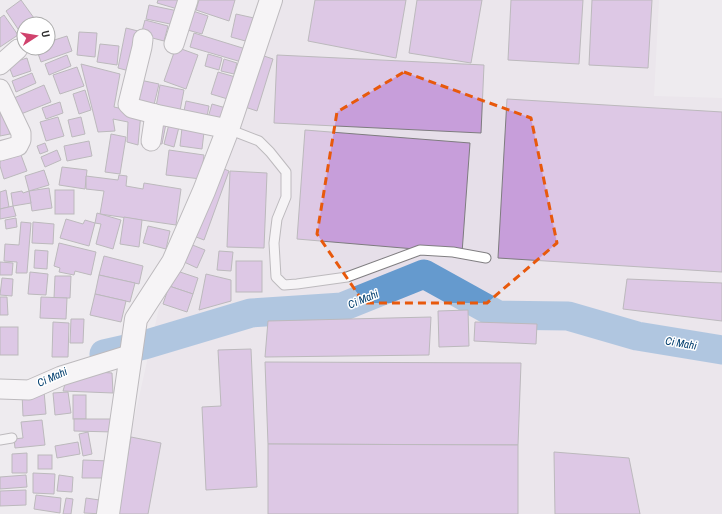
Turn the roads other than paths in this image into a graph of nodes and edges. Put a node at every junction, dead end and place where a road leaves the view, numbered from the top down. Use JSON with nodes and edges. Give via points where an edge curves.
{"nodes":[{"id":1,"x":188,"y":0,"type":"edge"},
{"id":2,"x":271,"y":0,"type":"edge"},
{"id":3,"x":143,"y":39,"type":"dead end"},
{"id":4,"x":174,"y":44,"type":"dead end"},
{"id":5,"x":16,"y":51,"type":"edge"},
{"id":6,"x":0,"y":65,"type":"edge"},
{"id":7,"x":0,"y":89,"type":"edge"},
{"id":8,"x":155,"y":114,"type":"junction"},
{"id":9,"x":228,"y":129,"type":"junction"},
{"id":10,"x":151,"y":141,"type":"dead end"},
{"id":11,"x":0,"y":151,"type":"edge"},
{"id":12,"x":486,"y":258,"type":"dead end"},
{"id":13,"x":132,"y":352,"type":"junction"},
{"id":14,"x":0,"y":389,"type":"edge"},
{"id":15,"x":12,"y":438,"type":"dead end"},
{"id":16,"x":0,"y":440,"type":"edge"},
{"id":17,"x":108,"y":514,"type":"edge"}],
"edges":[{"from":1,"to":4,"type":"street"},
{"from":2,"to":9,"type":"street"},
{"from":3,"to":8,"type":"street","via":[[128,104],[132,108]]},
{"from":5,"to":6,"type":"street"},
{"from":7,"to":11,"type":"street","via":[[21,133],[18,146]]},
{"from":8,"to":9,"type":"street"},
{"from":8,"to":10,"type":"street"},
{"from":9,"to":12,"type":"lane","via":[[259,141],[286,172],[286,197],[277,219],[274,243],[276,277],[284,285],[347,277],[420,250]]},
{"from":9,"to":13,"type":"street","via":[[173,262],[136,319]]},
{"from":13,"to":14,"type":"street","via":[[61,376],[29,390]]},
{"from":13,"to":17,"type":"street"},
{"from":15,"to":16,"type":"lane"}]}
